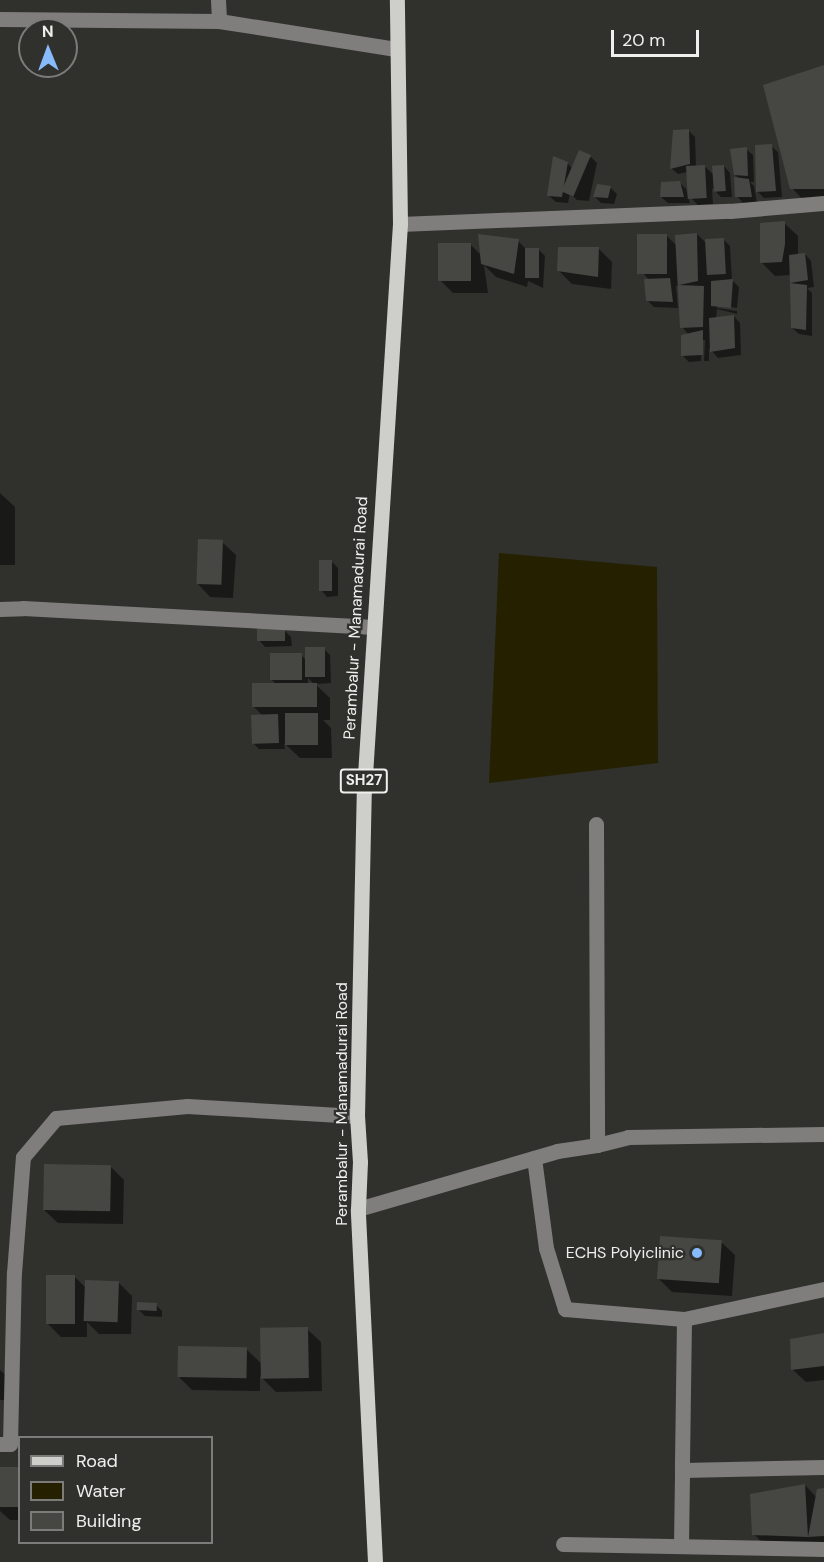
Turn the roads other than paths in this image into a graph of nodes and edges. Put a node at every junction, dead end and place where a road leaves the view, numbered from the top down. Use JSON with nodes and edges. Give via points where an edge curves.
{"nodes":[{"id":1,"x":218,"y":0,"type":"edge"},
{"id":2,"x":396,"y":0,"type":"edge"},
{"id":3,"x":0,"y":19,"type":"edge"},
{"id":4,"x":219,"y":21,"type":"junction"},
{"id":5,"x":396,"y":49,"type":"junction"},
{"id":6,"x":824,"y":203,"type":"edge"},
{"id":7,"x":400,"y":224,"type":"junction"},
{"id":8,"x":0,"y":609,"type":"edge"},
{"id":9,"x":373,"y":627,"type":"junction"},
{"id":10,"x":596,"y":824,"type":"dead end"},
{"id":11,"x":357,"y":1116,"type":"junction"},
{"id":12,"x":824,"y":1134,"type":"edge"},
{"id":13,"x":597,"y":1145,"type":"junction"},
{"id":14,"x":534,"y":1158,"type":"junction"},
{"id":15,"x":358,"y":1209,"type":"junction"},
{"id":16,"x":7,"y":1273,"type":"edge"},
{"id":17,"x":824,"y":1289,"type":"edge"},
{"id":18,"x":684,"y":1319,"type":"junction"},
{"id":19,"x":0,"y":1444,"type":"edge"},
{"id":20,"x":824,"y":1467,"type":"edge"},
{"id":21,"x":682,"y":1470,"type":"junction"},
{"id":22,"x":563,"y":1544,"type":"dead end"},
{"id":23,"x":681,"y":1546,"type":"junction"},
{"id":24,"x":824,"y":1549,"type":"edge"},
{"id":25,"x":375,"y":1562,"type":"edge"}],
"edges":[{"from":1,"to":4,"type":"street"},
{"from":2,"to":5,"type":"main road","name":"Perambalur - Manamadurai Road","number":"SH27"},
{"from":3,"to":4,"type":"street"},
{"from":4,"to":5,"type":"street"},
{"from":5,"to":7,"type":"main road","name":"Perambalur - Manamadurai Road","number":"SH27"},
{"from":6,"to":7,"type":"street","via":[[730,211]]},
{"from":7,"to":9,"type":"main road","name":"Perambalur - Manamadurai Road","number":"SH27"},
{"from":8,"to":9,"type":"street"},
{"from":9,"to":11,"type":"main road","name":"Perambalur - Manamadurai Road","number":"SH27","via":[[364,791]]},
{"from":10,"to":13,"type":"street"},
{"from":11,"to":15,"type":"main road","name":"Perambalur - Manamadurai Road","number":"SH27"},
{"from":11,"to":16,"type":"street","via":[[187,1106],[56,1118],[23,1157]]},
{"from":12,"to":13,"type":"street","via":[[628,1137]]},
{"from":13,"to":14,"type":"street"},
{"from":14,"to":15,"type":"street"},
{"from":14,"to":18,"type":"street","via":[[546,1248],[565,1309]]},
{"from":15,"to":25,"type":"main road","name":"Perambalur - Manamadurai Road","number":"SH27"},
{"from":16,"to":19,"type":"street","via":[[10,1444]]},
{"from":17,"to":18,"type":"street"},
{"from":18,"to":21,"type":"street"},
{"from":20,"to":21,"type":"street"},
{"from":21,"to":23,"type":"street"},
{"from":22,"to":23,"type":"street"},
{"from":23,"to":24,"type":"street"}]}
